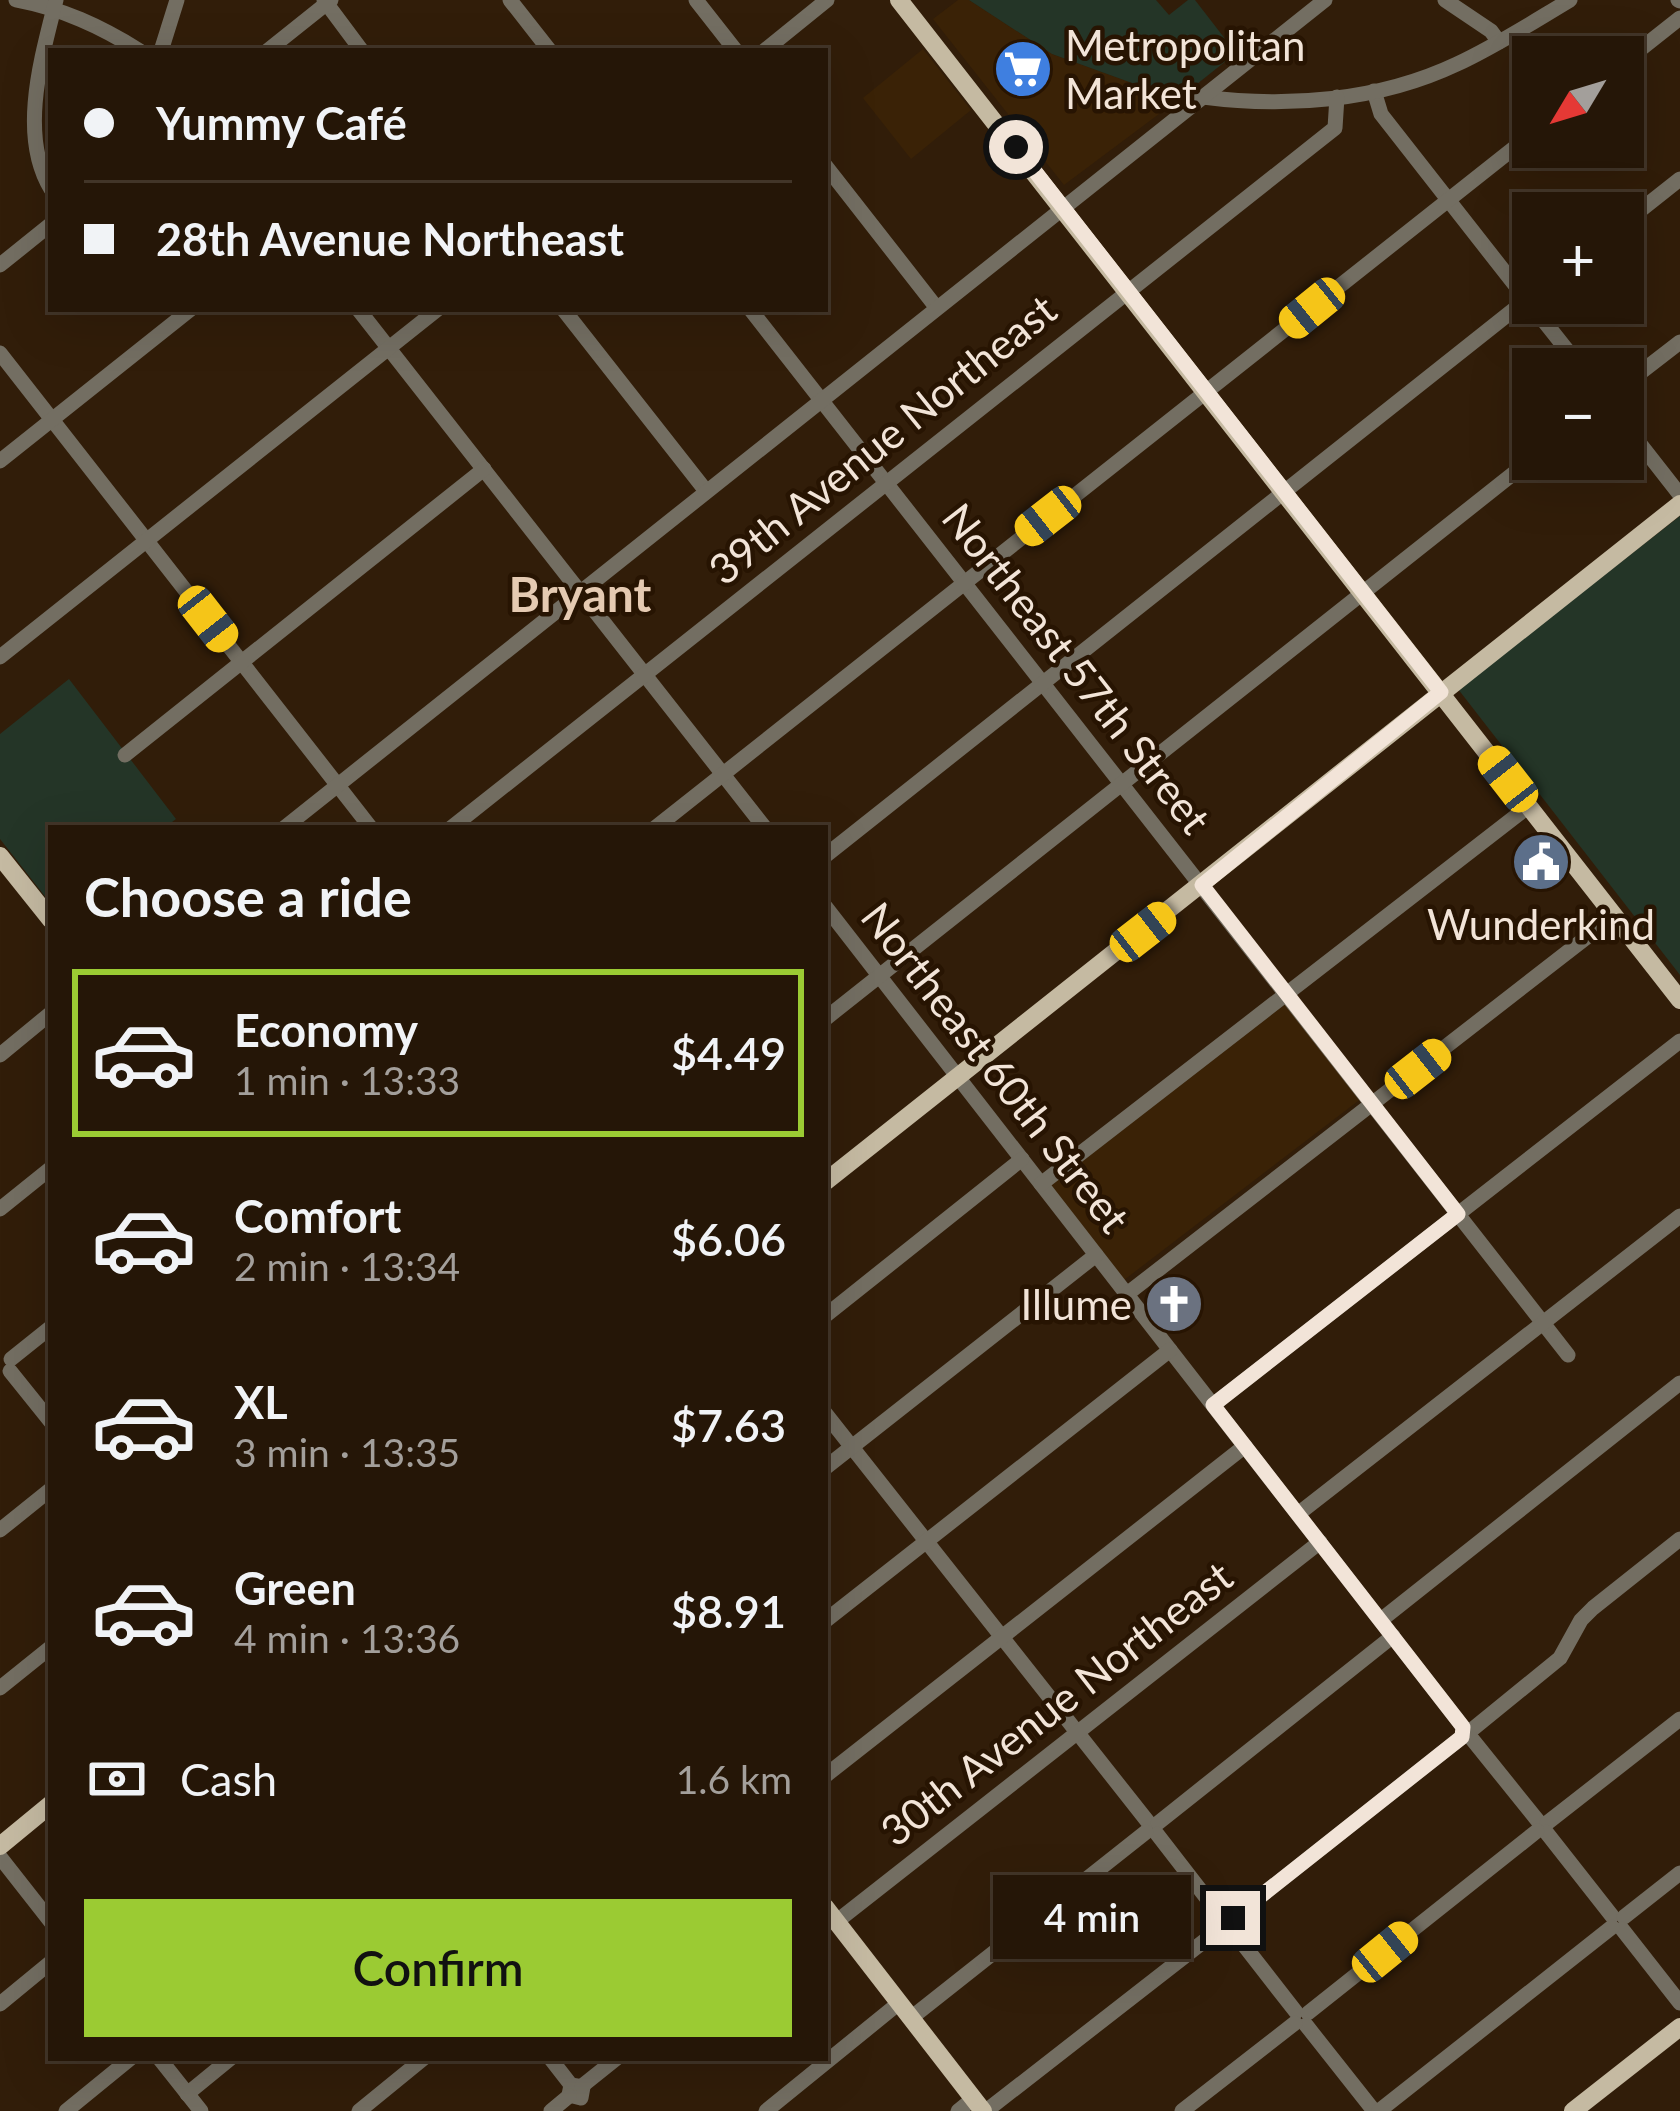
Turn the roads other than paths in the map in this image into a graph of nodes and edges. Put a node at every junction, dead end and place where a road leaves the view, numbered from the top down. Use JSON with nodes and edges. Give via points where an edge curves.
{"nodes":[{"id":1,"x":16,"y":0,"type":"edge"},
{"id":2,"x":177,"y":0,"type":"edge"},
{"id":3,"x":510,"y":0,"type":"edge"},
{"id":4,"x":697,"y":0,"type":"edge"},
{"id":5,"x":827,"y":0,"type":"edge"},
{"id":6,"x":899,"y":0,"type":"edge"},
{"id":7,"x":1325,"y":0,"type":"edge"},
{"id":8,"x":1445,"y":0,"type":"edge"},
{"id":9,"x":1570,"y":0,"type":"edge"},
{"id":10,"x":327,"y":1,"type":"edge"},
{"id":11,"x":55,"y":4,"type":"edge"},
{"id":12,"x":1680,"y":18,"type":"edge"},
{"id":13,"x":1498,"y":42,"type":"junction"},
{"id":14,"x":1644,"y":46,"type":"edge"},
{"id":15,"x":135,"y":48,"type":"edge"},
{"id":16,"x":161,"y":48,"type":"edge"},
{"id":17,"x":271,"y":48,"type":"edge"},
{"id":18,"x":360,"y":48,"type":"edge"},
{"id":19,"x":548,"y":48,"type":"edge"},
{"id":20,"x":734,"y":48,"type":"edge"},
{"id":21,"x":768,"y":48,"type":"edge"},
{"id":22,"x":1374,"y":92,"type":"junction"},
{"id":23,"x":1203,"y":97,"type":"junction"},
{"id":24,"x":1337,"y":97,"type":"junction"},
{"id":25,"x":1512,"y":149,"type":"edge"},
{"id":26,"x":828,"y":169,"type":"edge"},
{"id":27,"x":1680,"y":179,"type":"edge"},
{"id":28,"x":48,"y":181,"type":"edge"},
{"id":29,"x":1448,"y":199,"type":"junction"},
{"id":30,"x":1063,"y":207,"type":"junction"},
{"id":31,"x":1644,"y":207,"type":"edge"},
{"id":32,"x":48,"y":226,"type":"edge"},
{"id":33,"x":0,"y":265,"type":"edge"},
{"id":34,"x":1512,"y":280,"type":"edge"},
{"id":35,"x":1128,"y":290,"type":"junction"},
{"id":36,"x":936,"y":308,"type":"junction"},
{"id":37,"x":187,"y":312,"type":"edge"},
{"id":38,"x":360,"y":312,"type":"edge"},
{"id":39,"x":434,"y":312,"type":"edge"},
{"id":40,"x":565,"y":312,"type":"edge"},
{"id":41,"x":752,"y":312,"type":"edge"},
{"id":42,"x":1512,"y":313,"type":"edge"},
{"id":43,"x":1547,"y":324,"type":"edge"},
{"id":44,"x":1680,"y":342,"type":"edge"},
{"id":45,"x":1566,"y":348,"type":"edge"},
{"id":46,"x":388,"y":349,"type":"junction"},
{"id":47,"x":0,"y":353,"type":"edge"},
{"id":48,"x":1644,"y":370,"type":"edge"},
{"id":49,"x":1207,"y":392,"type":"junction"},
{"id":50,"x":821,"y":398,"type":"junction"},
{"id":51,"x":52,"y":419,"type":"junction"},
{"id":52,"x":1644,"y":451,"type":"edge"},
{"id":53,"x":0,"y":461,"type":"edge"},
{"id":54,"x":484,"y":470,"type":"junction"},
{"id":55,"x":1512,"y":475,"type":"edge"},
{"id":56,"x":886,"y":481,"type":"junction"},
{"id":57,"x":706,"y":491,"type":"junction"},
{"id":58,"x":1285,"y":492,"type":"junction"},
{"id":59,"x":1680,"y":500,"type":"edge"},
{"id":60,"x":147,"y":541,"type":"junction"},
{"id":61,"x":966,"y":581,"type":"junction"},
{"id":62,"x":580,"y":592,"type":"junction"},
{"id":63,"x":1364,"y":594,"type":"junction"},
{"id":64,"x":0,"y":657,"type":"edge"},
{"id":65,"x":241,"y":661,"type":"junction"},
{"id":66,"x":644,"y":676,"type":"junction"},
{"id":67,"x":1043,"y":684,"type":"junction"},
{"id":68,"x":1441,"y":692,"type":"junction"},
{"id":69,"x":124,"y":755,"type":"dead end"},
{"id":70,"x":723,"y":774,"type":"junction"},
{"id":71,"x":338,"y":785,"type":"junction"},
{"id":72,"x":1123,"y":785,"type":"junction"},
{"id":73,"x":1529,"y":806,"type":"junction"},
{"id":74,"x":288,"y":825,"type":"edge"},
{"id":75,"x":369,"y":825,"type":"edge"},
{"id":76,"x":455,"y":825,"type":"edge"},
{"id":77,"x":659,"y":825,"type":"edge"},
{"id":78,"x":763,"y":825,"type":"edge"},
{"id":79,"x":828,"y":854,"type":"edge"},
{"id":80,"x":0,"y":856,"type":"edge"},
{"id":81,"x":1202,"y":885,"type":"junction"},
{"id":82,"x":828,"y":910,"type":"edge"},
{"id":83,"x":48,"y":916,"type":"edge"},
{"id":84,"x":1614,"y":916,"type":"junction"},
{"id":85,"x":879,"y":975,"type":"junction"},
{"id":86,"x":1288,"y":995,"type":"junction"},
{"id":87,"x":1680,"y":1000,"type":"edge"},
{"id":88,"x":48,"y":1015,"type":"edge"},
{"id":89,"x":828,"y":1016,"type":"edge"},
{"id":90,"x":1680,"y":1041,"type":"edge"},
{"id":91,"x":0,"y":1055,"type":"edge"},
{"id":92,"x":958,"y":1076,"type":"junction"},
{"id":93,"x":1373,"y":1104,"type":"junction"},
{"id":94,"x":1022,"y":1159,"type":"junction"},
{"id":95,"x":48,"y":1170,"type":"edge"},
{"id":96,"x":828,"y":1181,"type":"edge"},
{"id":97,"x":1041,"y":1184,"type":"junction"},
{"id":98,"x":0,"y":1209,"type":"edge"},
{"id":99,"x":1458,"y":1214,"type":"junction"},
{"id":100,"x":1680,"y":1216,"type":"edge"},
{"id":101,"x":1096,"y":1255,"type":"junction"},
{"id":102,"x":1127,"y":1294,"type":"junction"},
{"id":103,"x":828,"y":1314,"type":"edge"},
{"id":104,"x":1543,"y":1323,"type":"junction"},
{"id":105,"x":48,"y":1329,"type":"edge"},
{"id":106,"x":1170,"y":1350,"type":"junction"},
{"id":107,"x":1568,"y":1355,"type":"dead end"},
{"id":108,"x":5,"y":1365,"type":"edge"},
{"id":109,"x":1680,"y":1383,"type":"edge"},
{"id":110,"x":1213,"y":1405,"type":"junction"},
{"id":111,"x":828,"y":1417,"type":"edge"},
{"id":112,"x":48,"y":1419,"type":"edge"},
{"id":113,"x":1246,"y":1446,"type":"junction"},
{"id":114,"x":852,"y":1447,"type":"junction"},
{"id":115,"x":828,"y":1466,"type":"edge"},
{"id":116,"x":48,"y":1491,"type":"edge"},
{"id":117,"x":1298,"y":1514,"type":"junction"},
{"id":118,"x":0,"y":1530,"type":"edge"},
{"id":119,"x":1680,"y":1539,"type":"edge"},
{"id":120,"x":928,"y":1541,"type":"junction"},
{"id":121,"x":1320,"y":1542,"type":"junction"},
{"id":122,"x":828,"y":1619,"type":"edge"},
{"id":123,"x":1381,"y":1620,"type":"junction"},
{"id":124,"x":1393,"y":1636,"type":"junction"},
{"id":125,"x":1003,"y":1637,"type":"junction"},
{"id":126,"x":48,"y":1649,"type":"edge"},
{"id":127,"x":0,"y":1688,"type":"edge"},
{"id":128,"x":1680,"y":1720,"type":"edge"},
{"id":129,"x":1077,"y":1732,"type":"junction"},
{"id":130,"x":1468,"y":1733,"type":"junction"},
{"id":131,"x":828,"y":1774,"type":"edge"},
{"id":132,"x":48,"y":1806,"type":"edge"},
{"id":133,"x":1152,"y":1827,"type":"junction"},
{"id":134,"x":1542,"y":1827,"type":"junction"},
{"id":135,"x":0,"y":1846,"type":"edge"},
{"id":136,"x":0,"y":1857,"type":"edge"},
{"id":137,"x":1680,"y":1873,"type":"edge"},
{"id":138,"x":831,"y":1914,"type":"edge"},
{"id":139,"x":48,"y":1918,"type":"edge"},
{"id":140,"x":1618,"y":1922,"type":"junction"},
{"id":141,"x":1227,"y":1924,"type":"junction"},
{"id":142,"x":48,"y":1964,"type":"edge"},
{"id":143,"x":1680,"y":2002,"type":"edge"},
{"id":144,"x":0,"y":2004,"type":"edge"},
{"id":145,"x":905,"y":2010,"type":"junction"},
{"id":146,"x":1301,"y":2018,"type":"junction"},
{"id":147,"x":1680,"y":2027,"type":"edge"},
{"id":148,"x":127,"y":2061,"type":"edge"},
{"id":149,"x":161,"y":2061,"type":"edge"},
{"id":150,"x":227,"y":2061,"type":"edge"},
{"id":151,"x":420,"y":2061,"type":"edge"},
{"id":152,"x":552,"y":2061,"type":"edge"},
{"id":153,"x":614,"y":2061,"type":"edge"},
{"id":154,"x":187,"y":2094,"type":"junction"},
{"id":155,"x":579,"y":2095,"type":"edge"},
{"id":156,"x":975,"y":2108,"type":"edge"},
{"id":157,"x":66,"y":2111,"type":"edge"},
{"id":158,"x":201,"y":2111,"type":"edge"},
{"id":159,"x":359,"y":2111,"type":"edge"},
{"id":160,"x":551,"y":2111,"type":"edge"},
{"id":161,"x":766,"y":2111,"type":"edge"},
{"id":162,"x":1182,"y":2111,"type":"edge"},
{"id":163,"x":1377,"y":2111,"type":"edge"},
{"id":164,"x":1574,"y":2111,"type":"edge"}],
"edges":[{"from":1,"to":11,"type":"street"},
{"from":2,"to":16,"type":"street"},
{"from":3,"to":19,"type":"street"},
{"from":4,"to":20,"type":"street"},
{"from":5,"to":21,"type":"street"},
{"from":6,"to":30,"type":"main road"},
{"from":7,"to":23,"type":"street"},
{"from":8,"to":13,"type":"street"},
{"from":9,"to":13,"type":"street"},
{"from":10,"to":17,"type":"street"},
{"from":10,"to":18,"type":"street"},
{"from":11,"to":15,"type":"street"},
{"from":11,"to":28,"type":"street","via":[[36,130]]},
{"from":12,"to":14,"type":"street"},
{"from":13,"to":22,"type":"street","via":[[1438,73]]},
{"from":22,"to":24,"type":"street"},
{"from":22,"to":29,"type":"street","via":[[1381,114]]},
{"from":23,"to":24,"type":"street"},
{"from":23,"to":30,"type":"street"},
{"from":24,"to":35,"type":"street","name":"39th Avenue Northeast","via":[[1335,128]]},
{"from":25,"to":29,"type":"street"},
{"from":26,"to":36,"type":"street"},
{"from":27,"to":31,"type":"street"},
{"from":29,"to":34,"type":"street"},
{"from":29,"to":49,"type":"street"},
{"from":30,"to":35,"type":"main road"},
{"from":30,"to":36,"type":"street"},
{"from":32,"to":33,"type":"street"},
{"from":35,"to":49,"type":"main road"},
{"from":35,"to":56,"type":"street","name":"39th Avenue Northeast"},
{"from":36,"to":50,"type":"street"},
{"from":37,"to":51,"type":"street"},
{"from":38,"to":46,"type":"street"},
{"from":39,"to":46,"type":"street"},
{"from":40,"to":57,"type":"street"},
{"from":41,"to":50,"type":"street","name":"Northeast 57th Street"},
{"from":42,"to":58,"type":"street"},
{"from":43,"to":45,"type":"street"},
{"from":44,"to":48,"type":"street"},
{"from":46,"to":54,"type":"street"},
{"from":46,"to":60,"type":"street"},
{"from":47,"to":51,"type":"street"},
{"from":49,"to":58,"type":"main road"},
{"from":49,"to":61,"type":"street"},
{"from":50,"to":56,"type":"street","name":"Northeast 57th Street"},
{"from":50,"to":57,"type":"street"},
{"from":51,"to":53,"type":"street"},
{"from":51,"to":60,"type":"street"},
{"from":52,"to":59,"type":"street"},
{"from":54,"to":62,"type":"street"},
{"from":54,"to":65,"type":"street"},
{"from":55,"to":63,"type":"street"},
{"from":56,"to":61,"type":"street","name":"Northeast 57th Street"},
{"from":56,"to":66,"type":"street","name":"39th Avenue Northeast"},
{"from":57,"to":62,"type":"street"},
{"from":58,"to":63,"type":"main road"},
{"from":58,"to":67,"type":"street"},
{"from":59,"to":68,"type":"main road"},
{"from":60,"to":64,"type":"street"},
{"from":60,"to":65,"type":"street"},
{"from":61,"to":67,"type":"street","name":"Northeast 57th Street"},
{"from":61,"to":70,"type":"street"},
{"from":62,"to":66,"type":"street"},
{"from":62,"to":71,"type":"street"},
{"from":63,"to":68,"type":"main road"},
{"from":63,"to":72,"type":"street"},
{"from":65,"to":69,"type":"street"},
{"from":65,"to":71,"type":"street"},
{"from":66,"to":70,"type":"street"},
{"from":66,"to":76,"type":"street","name":"39th Avenue Northeast"},
{"from":67,"to":72,"type":"street","name":"Northeast 57th Street"},
{"from":67,"to":79,"type":"street"},
{"from":68,"to":73,"type":"main road"},
{"from":68,"to":81,"type":"main road"},
{"from":70,"to":77,"type":"street"},
{"from":70,"to":78,"type":"street"},
{"from":71,"to":74,"type":"street"},
{"from":71,"to":75,"type":"street"},
{"from":72,"to":81,"type":"street","name":"Northeast 57th Street"},
{"from":72,"to":85,"type":"street"},
{"from":73,"to":84,"type":"main road"},
{"from":73,"to":86,"type":"street"},
{"from":80,"to":83,"type":"main road"},
{"from":81,"to":86,"type":"street","name":"Northeast 57th Street"},
{"from":81,"to":92,"type":"main road"},
{"from":82,"to":85,"type":"street","name":"Northeast 60th Street"},
{"from":84,"to":87,"type":"main road"},
{"from":84,"to":93,"type":"street"},
{"from":85,"to":89,"type":"street"},
{"from":85,"to":92,"type":"street","name":"Northeast 60th Street"},
{"from":86,"to":93,"type":"street","name":"Northeast 57th Street"},
{"from":86,"to":97,"type":"street"},
{"from":88,"to":91,"type":"street"},
{"from":90,"to":99,"type":"street"},
{"from":92,"to":94,"type":"street","name":"Northeast 60th Street"},
{"from":92,"to":96,"type":"main road"},
{"from":93,"to":99,"type":"street","name":"Northeast 57th Street"},
{"from":93,"to":102,"type":"street"},
{"from":94,"to":97,"type":"street","name":"Northeast 60th Street"},
{"from":94,"to":103,"type":"street"},
{"from":95,"to":98,"type":"street"},
{"from":97,"to":101,"type":"street","name":"Northeast 60th Street"},
{"from":99,"to":104,"type":"street","name":"Northeast 57th Street"},
{"from":99,"to":110,"type":"street"},
{"from":100,"to":104,"type":"street"},
{"from":101,"to":102,"type":"street","name":"Northeast 60th Street"},
{"from":101,"to":114,"type":"street"},
{"from":102,"to":106,"type":"street","name":"Northeast 60th Street"},
{"from":104,"to":107,"type":"street","name":"Northeast 57th Street"},
{"from":104,"to":117,"type":"street"},
{"from":105,"to":108,"type":"street"},
{"from":106,"to":110,"type":"street","name":"Northeast 60th Street"},
{"from":106,"to":120,"type":"street"},
{"from":108,"to":112,"type":"street"},
{"from":109,"to":123,"type":"street"},
{"from":110,"to":113,"type":"street","name":"Northeast 60th Street"},
{"from":111,"to":114,"type":"street"},
{"from":113,"to":117,"type":"street","name":"Northeast 60th Street"},
{"from":113,"to":125,"type":"street"},
{"from":114,"to":115,"type":"street"},
{"from":114,"to":120,"type":"street"},
{"from":116,"to":118,"type":"street"},
{"from":117,"to":121,"type":"street","name":"Northeast 60th Street"},
{"from":119,"to":130,"type":"street","via":[[1593,1608],[1560,1658]]},
{"from":120,"to":122,"type":"street"},
{"from":120,"to":125,"type":"street"},
{"from":121,"to":123,"type":"street","name":"Northeast 60th Street"},
{"from":121,"to":129,"type":"street","name":"30th Avenue Northeast"},
{"from":123,"to":124,"type":"street","name":"Northeast 60th Street"},
{"from":124,"to":130,"type":"street","name":"Northeast 60th Street"},
{"from":124,"to":133,"type":"street"},
{"from":125,"to":129,"type":"street"},
{"from":125,"to":131,"type":"street"},
{"from":126,"to":127,"type":"street"},
{"from":128,"to":134,"type":"street"},
{"from":129,"to":133,"type":"street"},
{"from":129,"to":138,"type":"street","name":"30th Avenue Northeast"},
{"from":130,"to":134,"type":"street","name":"Northeast 60th Street"},
{"from":130,"to":141,"type":"street"},
{"from":132,"to":135,"type":"main road"},
{"from":133,"to":141,"type":"street"},
{"from":133,"to":145,"type":"street"},
{"from":134,"to":140,"type":"street","name":"Northeast 60th Street"},
{"from":134,"to":146,"type":"street"},
{"from":136,"to":139,"type":"street"},
{"from":137,"to":140,"type":"street"},
{"from":138,"to":145,"type":"main road"},
{"from":140,"to":143,"type":"street","name":"Northeast 60th Street"},
{"from":140,"to":163,"type":"street"},
{"from":141,"to":146,"type":"street"},
{"from":141,"to":156,"type":"street"},
{"from":142,"to":144,"type":"street"},
{"from":145,"to":156,"type":"main road"},
{"from":145,"to":161,"type":"street"},
{"from":146,"to":162,"type":"street"},
{"from":146,"to":163,"type":"street"},
{"from":147,"to":164,"type":"main road"},
{"from":148,"to":157,"type":"street"},
{"from":149,"to":154,"type":"street"},
{"from":150,"to":154,"type":"street"},
{"from":151,"to":159,"type":"street"},
{"from":152,"to":155,"type":"street"},
{"from":153,"to":155,"type":"street"},
{"from":154,"to":158,"type":"street"},
{"from":155,"to":160,"type":"street"}]}
